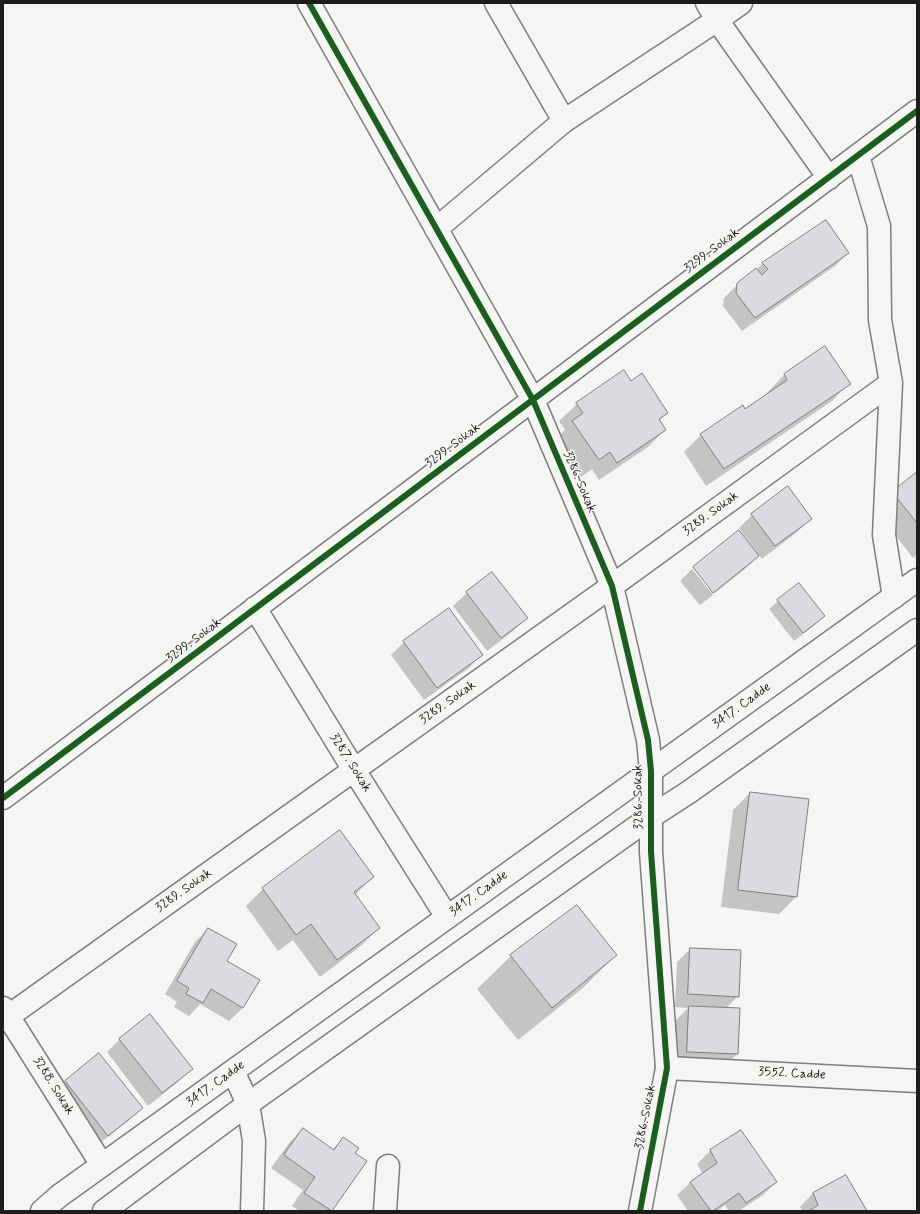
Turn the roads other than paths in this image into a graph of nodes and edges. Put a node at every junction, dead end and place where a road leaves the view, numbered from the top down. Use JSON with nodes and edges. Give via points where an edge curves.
{"nodes":[{"id":1,"x":309,"y":3,"type":"edge"},
{"id":2,"x":496,"y":3,"type":"edge"},
{"id":3,"x":741,"y":3,"type":"edge"},
{"id":4,"x":712,"y":12,"type":"edge"},
{"id":5,"x":917,"y":112,"type":"edge"},
{"id":6,"x":564,"y":121,"type":"junction"},
{"id":7,"x":858,"y":156,"type":"junction"},
{"id":8,"x":829,"y":178,"type":"junction"},
{"id":9,"x":436,"y":229,"type":"junction"},
{"id":10,"x":891,"y":383,"type":"junction"},
{"id":11,"x":533,"y":400,"type":"junction"},
{"id":12,"x":917,"y":580,"type":"edge"},
{"id":13,"x":612,"y":586,"type":"junction"},
{"id":14,"x":894,"y":596,"type":"junction"},
{"id":15,"x":255,"y":608,"type":"junction"},
{"id":16,"x":917,"y":630,"type":"edge"},
{"id":17,"x":354,"y":770,"type":"junction"},
{"id":18,"x":651,"y":771,"type":"junction"},
{"id":19,"x":3,"y":798,"type":"edge"},
{"id":20,"x":652,"y":816,"type":"junction"},
{"id":21,"x":447,"y":917,"type":"junction"},
{"id":22,"x":5,"y":1015,"type":"edge"},
{"id":23,"x":667,"y":1068,"type":"junction"},
{"id":24,"x":233,"y":1071,"type":"junction"},
{"id":25,"x":917,"y":1081,"type":"edge"},
{"id":26,"x":248,"y":1104,"type":"junction"},
{"id":27,"x":102,"y":1165,"type":"junction"},
{"id":28,"x":388,"y":1166,"type":"dead end"},
{"id":29,"x":42,"y":1211,"type":"edge"},
{"id":30,"x":104,"y":1211,"type":"edge"},
{"id":31,"x":252,"y":1211,"type":"edge"},
{"id":32,"x":384,"y":1211,"type":"edge"},
{"id":33,"x":640,"y":1211,"type":"edge"}],
"edges":[{"from":1,"to":9,"type":"street","name":"3286. Sokak"},
{"from":2,"to":6,"type":"street"},
{"from":3,"to":4,"type":"street"},
{"from":4,"to":6,"type":"street"},
{"from":4,"to":8,"type":"street"},
{"from":5,"to":7,"type":"street","name":"3299. Sokak"},
{"from":6,"to":9,"type":"street"},
{"from":7,"to":8,"type":"street","name":"3299. Sokak"},
{"from":7,"to":10,"type":"street","via":[[879,226],[880,320]]},
{"from":8,"to":11,"type":"street","name":"3299. Sokak"},
{"from":9,"to":11,"type":"street","name":"3286. Sokak"},
{"from":10,"to":13,"type":"street","name":"3289. Sokak"},
{"from":10,"to":14,"type":"street","via":[[884,535]]},
{"from":11,"to":13,"type":"street","name":"3286. Sokak"},
{"from":11,"to":15,"type":"street","name":"3299. Sokak"},
{"from":12,"to":14,"type":"street","name":"3417. Cadde"},
{"from":13,"to":17,"type":"street","name":"3289. Sokak"},
{"from":13,"to":18,"type":"street","name":"3286. Sokak","via":[[648,740]]},
{"from":14,"to":18,"type":"street","name":"3417. Cadde"},
{"from":15,"to":17,"type":"street","name":"3287. Sokak"},
{"from":15,"to":19,"type":"street","name":"3299. Sokak"},
{"from":16,"to":20,"type":"street","via":[[690,792]]},
{"from":17,"to":21,"type":"street","name":"3287. Sokak"},
{"from":17,"to":22,"type":"street","name":"3289. Sokak"},
{"from":18,"to":20,"type":"street","name":"3286. Sokak"},
{"from":18,"to":21,"type":"street","name":"3417. Cadde"},
{"from":20,"to":23,"type":"street","name":"3286. Sokak","via":[[651,852]]},
{"from":20,"to":26,"type":"street"},
{"from":21,"to":24,"type":"street","name":"3417. Cadde"},
{"from":22,"to":27,"type":"street","name":"3288. Sokak"},
{"from":23,"to":25,"type":"street","name":"3552. Cadde"},
{"from":23,"to":33,"type":"street","name":"3286. Sokak"},
{"from":24,"to":26,"type":"street"},
{"from":24,"to":27,"type":"street","name":"3417. Cadde"},
{"from":26,"to":30,"type":"street"},
{"from":26,"to":31,"type":"street","via":[[254,1141]]},
{"from":27,"to":29,"type":"street","name":"3417. Cadde"},
{"from":28,"to":32,"type":"street"}]}
